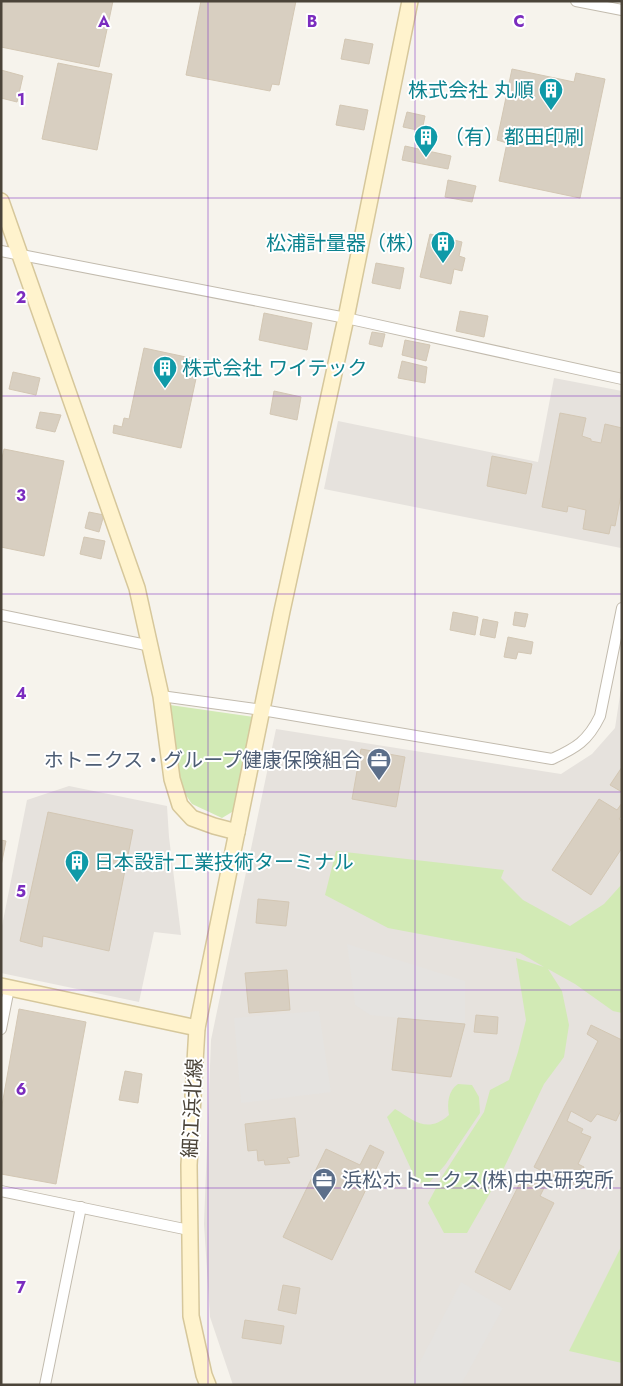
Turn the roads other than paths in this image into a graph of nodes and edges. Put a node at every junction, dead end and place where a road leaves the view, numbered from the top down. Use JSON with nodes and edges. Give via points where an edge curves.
{"nodes":[{"id":1,"x":410,"y":1,"type":"edge"},
{"id":2,"x":576,"y":1,"type":"edge"},
{"id":3,"x":622,"y":10,"type":"edge"},
{"id":4,"x":1,"y":201,"type":"edge"},
{"id":5,"x":1,"y":251,"type":"edge"},
{"id":6,"x":20,"y":255,"type":"junction"},
{"id":7,"x":346,"y":318,"type":"junction"},
{"id":8,"x":622,"y":379,"type":"edge"},
{"id":9,"x":622,"y":608,"type":"edge"},
{"id":10,"x":1,"y":615,"type":"edge"},
{"id":11,"x":151,"y":646,"type":"junction"},
{"id":12,"x":161,"y":696,"type":"junction"},
{"id":13,"x":262,"y":710,"type":"junction"},
{"id":14,"x":237,"y":832,"type":"junction"},
{"id":15,"x":5,"y":987,"type":"edge"},
{"id":16,"x":197,"y":1028,"type":"junction"},
{"id":17,"x":1,"y":1029,"type":"edge"},
{"id":18,"x":1,"y":1191,"type":"edge"},
{"id":19,"x":81,"y":1207,"type":"junction"},
{"id":20,"x":190,"y":1230,"type":"junction"},
{"id":21,"x":45,"y":1385,"type":"edge"},
{"id":22,"x":208,"y":1385,"type":"edge"}],
"edges":[{"from":1,"to":7,"type":"street","name":"細江浜北線"},
{"from":2,"to":3,"type":"street"},
{"from":4,"to":6,"type":"street"},
{"from":5,"to":6,"type":"street"},
{"from":6,"to":7,"type":"street"},
{"from":6,"to":11,"type":"street","via":[[137,588]]},
{"from":7,"to":8,"type":"street"},
{"from":7,"to":13,"type":"street","name":"細江浜北線"},
{"from":9,"to":13,"type":"street","via":[[600,716],[592,732],[582,742],[552,760]]},
{"from":10,"to":11,"type":"street"},
{"from":11,"to":12,"type":"street"},
{"from":12,"to":13,"type":"street"},
{"from":12,"to":14,"type":"street","via":[[172,779],[180,806],[192,818]]},
{"from":13,"to":14,"type":"street","name":"細江浜北線"},
{"from":14,"to":16,"type":"street","name":"細江浜北線"},
{"from":15,"to":16,"type":"street"},
{"from":15,"to":17,"type":"street"},
{"from":16,"to":20,"type":"street","name":"細江浜北線","via":[[189,1165]]},
{"from":18,"to":19,"type":"street"},
{"from":19,"to":20,"type":"street"},
{"from":19,"to":21,"type":"street"},
{"from":20,"to":22,"type":"street","name":"細江浜北線","via":[[191,1316]]}]}
